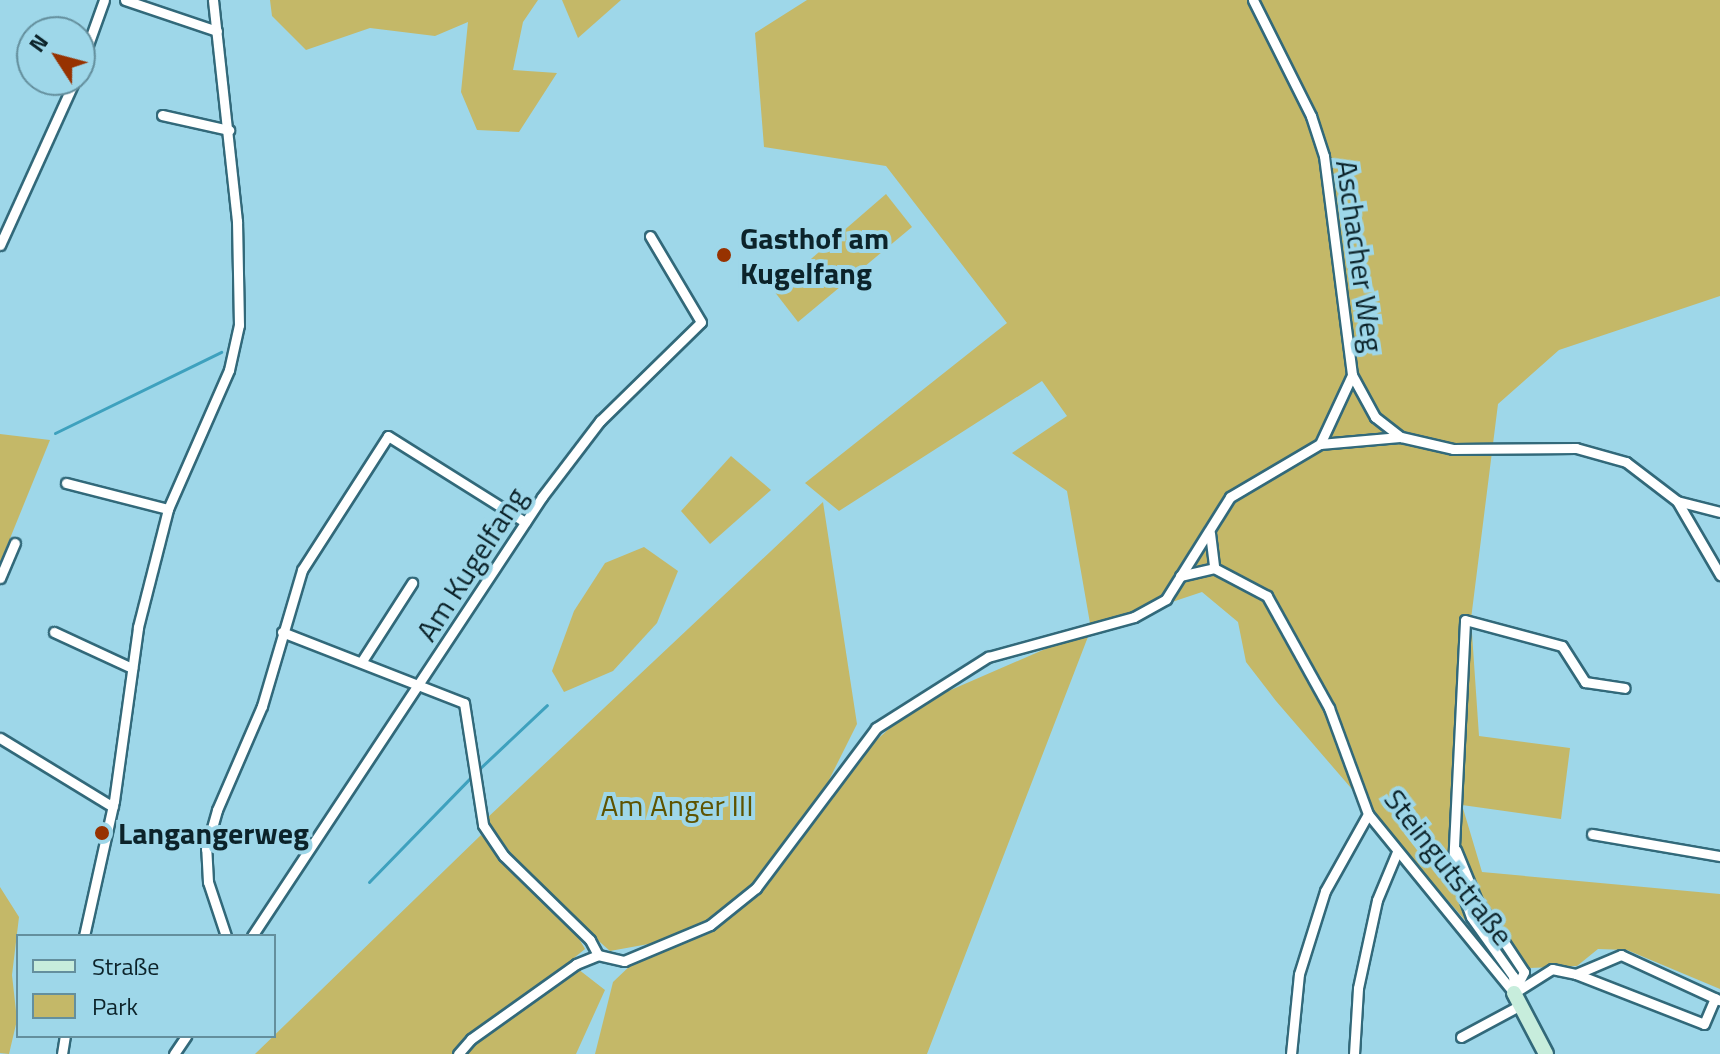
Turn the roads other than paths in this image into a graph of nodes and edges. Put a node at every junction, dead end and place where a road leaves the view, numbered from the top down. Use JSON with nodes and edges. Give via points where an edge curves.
{"nodes":[{"id":1,"x":104,"y":0,"type":"edge"},
{"id":2,"x":125,"y":0,"type":"edge"},
{"id":3,"x":213,"y":0,"type":"edge"},
{"id":4,"x":1253,"y":0,"type":"edge"},
{"id":5,"x":96,"y":22,"type":"edge"},
{"id":6,"x":217,"y":31,"type":"junction"},
{"id":7,"x":67,"y":96,"type":"edge"},
{"id":8,"x":162,"y":115,"type":"dead end"},
{"id":9,"x":229,"y":130,"type":"junction"},
{"id":10,"x":2,"y":230,"type":"edge"},
{"id":11,"x":650,"y":236,"type":"dead end"},
{"id":12,"x":0,"y":245,"type":"edge"},
{"id":13,"x":1352,"y":375,"type":"junction"},
{"id":14,"x":1401,"y":437,"type":"junction"},
{"id":15,"x":1320,"y":444,"type":"junction"},
{"id":16,"x":66,"y":483,"type":"dead end"},
{"id":17,"x":1677,"y":501,"type":"junction"},
{"id":18,"x":168,"y":509,"type":"junction"},
{"id":19,"x":1720,"y":512,"type":"edge"},
{"id":20,"x":525,"y":522,"type":"junction"},
{"id":21,"x":1210,"y":529,"type":"junction"},
{"id":22,"x":15,"y":543,"type":"dead end"},
{"id":23,"x":1214,"y":568,"type":"junction"},
{"id":24,"x":1720,"y":575,"type":"edge"},
{"id":25,"x":1180,"y":576,"type":"junction"},
{"id":26,"x":0,"y":578,"type":"edge"},
{"id":27,"x":412,"y":583,"type":"dead end"},
{"id":28,"x":54,"y":632,"type":"dead end"},
{"id":29,"x":282,"y":632,"type":"junction"},
{"id":30,"x":362,"y":661,"type":"junction"},
{"id":31,"x":132,"y":668,"type":"junction"},
{"id":32,"x":422,"y":683,"type":"junction"},
{"id":33,"x":1625,"y":688,"type":"dead end"},
{"id":34,"x":0,"y":738,"type":"edge"},
{"id":35,"x":113,"y":807,"type":"junction"},
{"id":36,"x":1368,"y":814,"type":"junction"},
{"id":37,"x":1592,"y":834,"type":"dead end"},
{"id":38,"x":1397,"y":852,"type":"junction"},
{"id":39,"x":1720,"y":856,"type":"edge"},
{"id":40,"x":84,"y":934,"type":"edge"},
{"id":41,"x":225,"y":934,"type":"edge"},
{"id":42,"x":253,"y":934,"type":"edge"},
{"id":43,"x":598,"y":955,"type":"junction"},
{"id":44,"x":1576,"y":974,"type":"junction"},
{"id":45,"x":1717,"y":999,"type":"edge"},
{"id":46,"x":1515,"y":1000,"type":"junction"},
{"id":47,"x":1461,"y":1037,"type":"dead end"},
{"id":48,"x":458,"y":1054,"type":"edge"},
{"id":49,"x":1291,"y":1054,"type":"edge"},
{"id":50,"x":1354,"y":1054,"type":"edge"},
{"id":51,"x":1546,"y":1054,"type":"edge"}],
"edges":[{"from":1,"to":5,"type":"street"},
{"from":2,"to":6,"type":"street"},
{"from":3,"to":6,"type":"street"},
{"from":4,"to":13,"type":"street","name":"Aschacher Weg","via":[[1311,116],[1324,156]]},
{"from":6,"to":9,"type":"street"},
{"from":7,"to":10,"type":"street"},
{"from":8,"to":9,"type":"street"},
{"from":9,"to":18,"type":"street","via":[[239,325],[229,370]]},
{"from":10,"to":12,"type":"street"},
{"from":11,"to":20,"type":"street","name":"Am Kugelfang","via":[[701,322],[600,421]]},
{"from":13,"to":14,"type":"street","name":"Aschacher Weg","via":[[1375,417]]},
{"from":13,"to":15,"type":"street"},
{"from":14,"to":15,"type":"street"},
{"from":14,"to":17,"type":"street","via":[[1477,448],[1604,452]]},
{"from":15,"to":21,"type":"street","via":[[1230,497]]},
{"from":16,"to":18,"type":"street"},
{"from":17,"to":19,"type":"street"},
{"from":17,"to":24,"type":"street"},
{"from":18,"to":31,"type":"street"},
{"from":20,"to":29,"type":"street","via":[[388,436],[302,570]]},
{"from":20,"to":32,"type":"street","name":"Am Kugelfang"},
{"from":21,"to":23,"type":"street"},
{"from":21,"to":25,"type":"street"},
{"from":22,"to":26,"type":"street"},
{"from":23,"to":25,"type":"street"},
{"from":23,"to":36,"type":"street","name":"Steingutstraße","via":[[1267,596],[1329,708]]},
{"from":25,"to":43,"type":"street","via":[[1166,599],[1134,617],[988,657],[876,728],[756,888],[710,925],[624,961]]},
{"from":27,"to":30,"type":"street"},
{"from":28,"to":31,"type":"street"},
{"from":29,"to":30,"type":"street"},
{"from":29,"to":41,"type":"street","via":[[262,706],[206,849],[210,894]]},
{"from":30,"to":32,"type":"street"},
{"from":31,"to":35,"type":"street"},
{"from":32,"to":42,"type":"street","name":"Am Kugelfang"},
{"from":32,"to":43,"type":"street","via":[[464,703],[483,825],[504,856],[590,940]]},
{"from":33,"to":46,"type":"street","name":"Steingutstraße","via":[[1585,682],[1562,646],[1465,620],[1453,867],[1471,917],[1513,976]]},
{"from":34,"to":35,"type":"street"},
{"from":35,"to":40,"type":"street"},
{"from":36,"to":38,"type":"street","name":"Steingutstraße"},
{"from":36,"to":49,"type":"street","via":[[1325,891],[1299,974]]},
{"from":37,"to":39,"type":"street"},
{"from":38,"to":46,"type":"street","name":"Steingutstraße"},
{"from":38,"to":50,"type":"street","via":[[1377,900],[1358,988]]},
{"from":43,"to":48,"type":"street","via":[[509,1010]]},
{"from":44,"to":45,"type":"street","via":[[1621,955]]},
{"from":44,"to":45,"type":"street","via":[[1704,1024]]},
{"from":44,"to":46,"type":"street","via":[[1552,969]]},
{"from":46,"to":47,"type":"street"},
{"from":46,"to":51,"type":"street","name":"Steingutstraße"}]}
